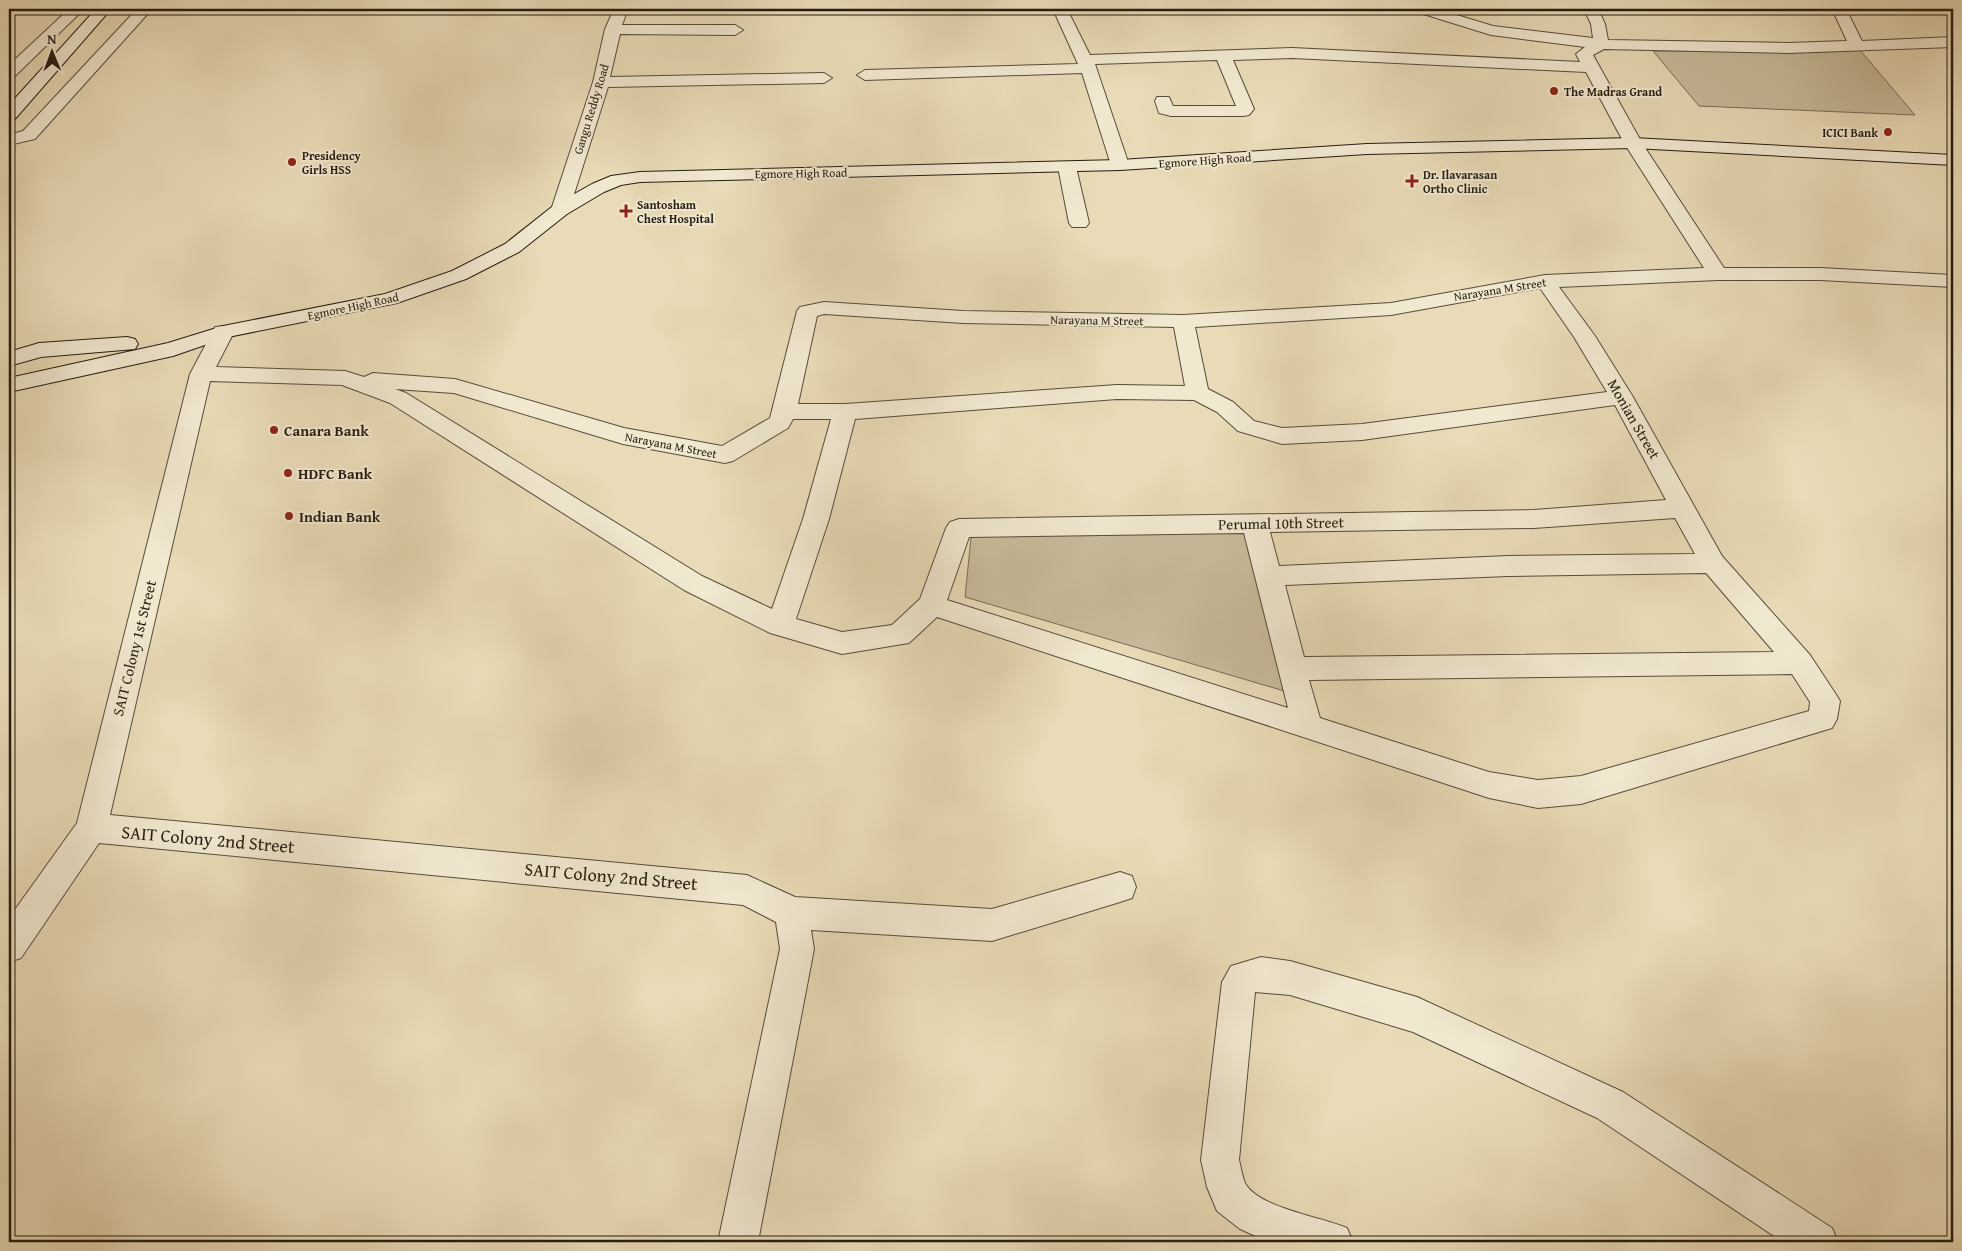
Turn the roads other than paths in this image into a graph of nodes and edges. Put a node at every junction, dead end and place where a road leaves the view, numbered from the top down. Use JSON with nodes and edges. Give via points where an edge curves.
{"nodes":[{"id":1,"x":76,"y":9,"type":"edge"},
{"id":2,"x":104,"y":9,"type":"edge"},
{"id":3,"x":145,"y":9,"type":"edge"},
{"id":4,"x":621,"y":9,"type":"edge"},
{"id":5,"x":1060,"y":9,"type":"edge"},
{"id":6,"x":1422,"y":9,"type":"edge"},
{"id":7,"x":1591,"y":9,"type":"edge"},
{"id":8,"x":1839,"y":9,"type":"edge"},
{"id":9,"x":613,"y":29,"type":"junction"},
{"id":10,"x":735,"y":30,"type":"dead end"},
{"id":11,"x":1953,"y":42,"type":"edge"},
{"id":12,"x":1601,"y":44,"type":"junction"},
{"id":13,"x":1857,"y":46,"type":"junction"},
{"id":14,"x":1223,"y":55,"type":"junction"},
{"id":15,"x":1086,"y":64,"type":"junction"},
{"id":16,"x":1591,"y":66,"type":"junction"},
{"id":17,"x":9,"y":73,"type":"edge"},
{"id":18,"x":865,"y":75,"type":"dead end"},
{"id":19,"x":824,"y":78,"type":"dead end"},
{"id":20,"x":601,"y":82,"type":"junction"},
{"id":21,"x":1163,"y":101,"type":"dead end"},
{"id":22,"x":9,"y":115,"type":"edge"},
{"id":23,"x":9,"y":140,"type":"edge"},
{"id":24,"x":1633,"y":143,"type":"junction"},
{"id":25,"x":1953,"y":160,"type":"edge"},
{"id":26,"x":1120,"y":165,"type":"junction"},
{"id":27,"x":1067,"y":167,"type":"junction"},
{"id":28,"x":560,"y":210,"type":"junction"},
{"id":29,"x":1079,"y":223,"type":"dead end"},
{"id":30,"x":1718,"y":274,"type":"junction"},
{"id":31,"x":1545,"y":281,"type":"junction"},
{"id":32,"x":1953,"y":281,"type":"edge"},
{"id":33,"x":1183,"y":321,"type":"junction"},
{"id":34,"x":223,"y":332,"type":"junction"},
{"id":35,"x":173,"y":349,"type":"junction"},
{"id":36,"x":9,"y":359,"type":"edge"},
{"id":37,"x":201,"y":374,"type":"junction"},
{"id":38,"x":345,"y":378,"type":"junction"},
{"id":39,"x":9,"y":385,"type":"edge"},
{"id":40,"x":1198,"y":393,"type":"junction"},
{"id":41,"x":1622,"y":397,"type":"junction"},
{"id":42,"x":785,"y":411,"type":"junction"},
{"id":43,"x":845,"y":412,"type":"junction"},
{"id":44,"x":1684,"y":508,"type":"junction"},
{"id":45,"x":1254,"y":523,"type":"junction"},
{"id":46,"x":1713,"y":564,"type":"junction"},
{"id":47,"x":1271,"y":576,"type":"junction"},
{"id":48,"x":932,"y":605,"type":"junction"},
{"id":49,"x":780,"y":625,"type":"junction"},
{"id":50,"x":1800,"y":663,"type":"junction"},
{"id":51,"x":1292,"y":670,"type":"junction"},
{"id":52,"x":1308,"y":725,"type":"junction"},
{"id":53,"x":90,"y":828,"type":"junction"},
{"id":54,"x":1120,"y":887,"type":"dead end"},
{"id":55,"x":792,"y":913,"type":"junction"},
{"id":56,"x":9,"y":946,"type":"edge"},
{"id":57,"x":738,"y":1242,"type":"edge"},
{"id":58,"x":1333,"y":1242,"type":"edge"},
{"id":59,"x":1818,"y":1242,"type":"edge"}],
"edges":[{"from":1,"to":17,"type":"street"},
{"from":2,"to":22,"type":"street"},
{"from":3,"to":23,"type":"street","via":[[29,135]]},
{"from":4,"to":9,"type":"street","name":"Gangu Reddy Road"},
{"from":5,"to":15,"type":"street"},
{"from":6,"to":12,"type":"street","via":[[1491,30]]},
{"from":7,"to":12,"type":"street","via":[[1598,24]]},
{"from":8,"to":13,"type":"street"},
{"from":9,"to":10,"type":"street"},
{"from":9,"to":20,"type":"street","name":"Gangu Reddy Road"},
{"from":11,"to":13,"type":"street"},
{"from":12,"to":13,"type":"street","via":[[1788,48]]},
{"from":12,"to":16,"type":"street","via":[[1584,54]]},
{"from":14,"to":15,"type":"street"},
{"from":14,"to":16,"type":"street","via":[[1292,53]]},
{"from":14,"to":21,"type":"street","via":[[1246,108],[1243,111],[1171,111],[1165,109]]},
{"from":15,"to":18,"type":"street"},
{"from":15,"to":26,"type":"street"},
{"from":16,"to":24,"type":"street"},
{"from":19,"to":20,"type":"street"},
{"from":20,"to":28,"type":"street","name":"Gangu Reddy Road"},
{"from":24,"to":25,"type":"street","name":"Egmore High Road"},
{"from":24,"to":26,"type":"street","name":"Egmore High Road","via":[[1367,149]]},
{"from":24,"to":30,"type":"street"},
{"from":26,"to":27,"type":"street","name":"Egmore High Road"},
{"from":27,"to":28,"type":"street","name":"Egmore High Road","via":[[640,176],[611,183]]},
{"from":27,"to":29,"type":"street"},
{"from":28,"to":34,"type":"street","name":"Egmore High Road","via":[[512,248],[459,275],[390,299]]},
{"from":30,"to":31,"type":"street","name":"Narayana M Street"},
{"from":30,"to":32,"type":"street","name":"Narayana M Street","via":[[1820,274]]},
{"from":31,"to":33,"type":"street","name":"Narayana M Street","via":[[1391,309]]},
{"from":31,"to":41,"type":"street","name":"Monian Street"},
{"from":33,"to":40,"type":"street"},
{"from":33,"to":42,"type":"street","name":"Narayana M Street","via":[[982,317],[824,308],[807,311]]},
{"from":34,"to":35,"type":"street","name":"Egmore High Road"},
{"from":34,"to":37,"type":"street","name":"SAIT Colony 1st Street"},
{"from":35,"to":36,"type":"street","via":[[127,344],[40,350]]},
{"from":35,"to":39,"type":"street","name":"Egmore High Road"},
{"from":37,"to":38,"type":"street","name":"Narayana M Street"},
{"from":37,"to":53,"type":"street","name":"SAIT Colony 1st Street"},
{"from":38,"to":42,"type":"street","name":"Narayana M Street","via":[[455,386],[622,436],[725,455],[780,423]]},
{"from":38,"to":49,"type":"street","via":[[398,398],[693,583]]},
{"from":40,"to":41,"type":"street","via":[[1225,407],[1246,426],[1282,436],[1362,432]]},
{"from":40,"to":43,"type":"street","via":[[1117,392]]},
{"from":41,"to":44,"type":"street","name":"Monian Street"},
{"from":42,"to":43,"type":"street"},
{"from":43,"to":49,"type":"street","via":[[816,519]]},
{"from":44,"to":45,"type":"street","name":"Perumal 10th Street","via":[[1534,519]]},
{"from":44,"to":46,"type":"street","name":"Monian Street"},
{"from":45,"to":47,"type":"street"},
{"from":45,"to":48,"type":"street","name":"Perumal 10th Street","via":[[959,528]]},
{"from":46,"to":47,"type":"street","via":[[1508,566]]},
{"from":46,"to":50,"type":"street","name":"Monian Street"},
{"from":47,"to":51,"type":"street"},
{"from":48,"to":49,"type":"street","via":[[899,635],[842,644]]},
{"from":48,"to":52,"type":"street"},
{"from":50,"to":51,"type":"street"},
{"from":50,"to":52,"type":"street","name":"Monian Street","via":[[1825,701],[1822,718],[1580,790],[1538,794],[1489,785]]},
{"from":51,"to":52,"type":"street"},
{"from":53,"to":55,"type":"street","name":"SAIT Colony 2nd Street","via":[[747,890]]},
{"from":53,"to":56,"type":"street","name":"SAIT Colony 1st Street"},
{"from":54,"to":55,"type":"street","via":[[992,925]]},
{"from":55,"to":57,"type":"street","via":[[797,949]]},
{"from":58,"to":59,"type":"street","via":[[1254,1216],[1233,1200],[1225,1180],[1220,1160],[1239,982],[1243,978],[1261,974],[1290,978],[1417,1015],[1610,1105]]}]}
